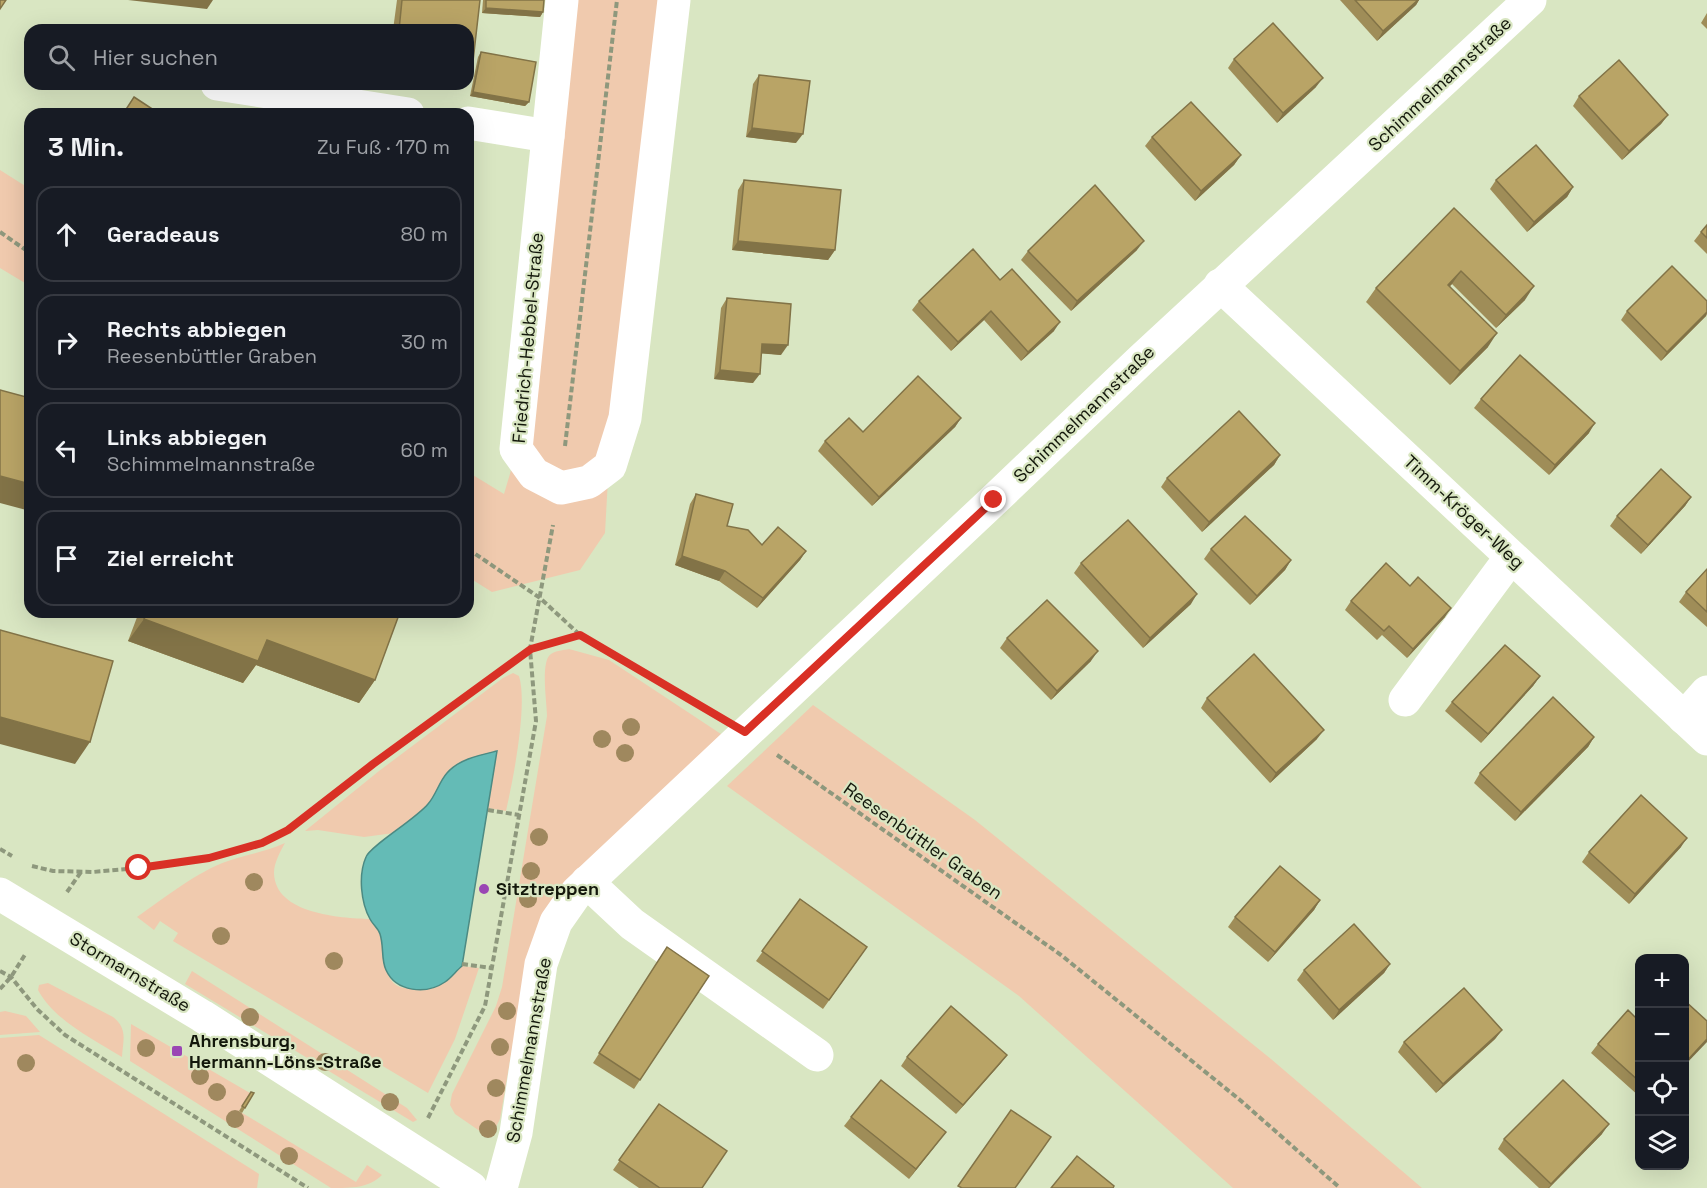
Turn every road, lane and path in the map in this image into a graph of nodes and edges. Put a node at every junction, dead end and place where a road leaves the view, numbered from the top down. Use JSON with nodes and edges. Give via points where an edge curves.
{"nodes":[{"id":1,"x":562,"y":0,"type":"edge"},
{"id":2,"x":617,"y":0,"type":"edge"},
{"id":3,"x":674,"y":0,"type":"edge"},
{"id":4,"x":1530,"y":0,"type":"edge"},
{"id":5,"x":255,"y":90,"type":"edge"},
{"id":6,"x":370,"y":108,"type":"edge"},
{"id":7,"x":474,"y":124,"type":"edge"},
{"id":8,"x":548,"y":136,"type":"junction"},
{"id":9,"x":0,"y":232,"type":"edge"},
{"id":10,"x":24,"y":249,"type":"edge"},
{"id":11,"x":1220,"y":285,"type":"junction"},
{"id":12,"x":561,"y":488,"type":"junction"},
{"id":13,"x":474,"y":553,"type":"edge"},
{"id":14,"x":1511,"y":557,"type":"junction"},
{"id":15,"x":540,"y":598,"type":"junction"},
{"id":16,"x":580,"y":635,"type":"junction"},
{"id":17,"x":531,"y":649,"type":"junction"},
{"id":18,"x":1707,"y":692,"type":"edge"},
{"id":19,"x":1405,"y":700,"type":"dead end"},
{"id":20,"x":1695,"y":729,"type":"edge"},
{"id":21,"x":745,"y":732,"type":"junction"},
{"id":22,"x":488,"y":810,"type":"dead end"},
{"id":23,"x":519,"y":815,"type":"junction"},
{"id":24,"x":0,"y":849,"type":"edge"},
{"id":25,"x":17,"y":860,"type":"dead end"},
{"id":26,"x":24,"y":863,"type":"dead end"},
{"id":27,"x":587,"y":882,"type":"junction"},
{"id":28,"x":0,"y":894,"type":"edge"},
{"id":29,"x":462,"y":964,"type":"dead end"},
{"id":30,"x":492,"y":968,"type":"junction"},
{"id":31,"x":0,"y":971,"type":"edge"},
{"id":32,"x":11,"y":977,"type":"junction"},
{"id":33,"x":0,"y":989,"type":"edge"},
{"id":34,"x":817,"y":1055,"type":"dead end"},
{"id":35,"x":411,"y":1150,"type":"junction"},
{"id":36,"x":308,"y":1188,"type":"edge"},
{"id":37,"x":471,"y":1188,"type":"edge"},
{"id":38,"x":501,"y":1188,"type":"edge"},
{"id":39,"x":1340,"y":1188,"type":"edge"}],
"edges":[{"from":1,"to":8,"type":"street","name":"Friedrich-Hebbel-Straße"},
{"from":2,"to":12,"type":"path"},
{"from":3,"to":12,"type":"street","via":[[625,418],[610,466],[589,482]]},
{"from":4,"to":11,"type":"street","name":"Schimmelmannstraße"},
{"from":5,"to":6,"type":"street"},
{"from":7,"to":8,"type":"street"},
{"from":8,"to":12,"type":"street","name":"Friedrich-Hebbel-Straße","via":[[516,450],[534,474]]},
{"from":9,"to":10,"type":"path"},
{"from":11,"to":14,"type":"street","name":"Timm-Kröger-Weg"},
{"from":11,"to":21,"type":"street","name":"Schimmelmannstraße"},
{"from":12,"to":15,"type":"path"},
{"from":13,"to":15,"type":"path","name":"Reesenbüttler Graben"},
{"from":14,"to":19,"type":"street"},
{"from":14,"to":20,"type":"street","name":"Timm-Kröger-Weg"},
{"from":15,"to":16,"type":"path","name":"Reesenbüttler Graben"},
{"from":15,"to":17,"type":"path"},
{"from":16,"to":17,"type":"path"},
{"from":16,"to":21,"type":"path","name":"Reesenbüttler Graben"},
{"from":17,"to":23,"type":"path","via":[[536,721]]},
{"from":17,"to":26,"type":"path","via":[[288,830],[262,843],[209,858],[105,872],[52,871]]},
{"from":18,"to":20,"type":"street"},
{"from":21,"to":27,"type":"street","name":"Schimmelmannstraße"},
{"from":21,"to":39,"type":"path","name":"Reesenbüttler Graben","via":[[1061,955],[1240,1100]]},
{"from":22,"to":23,"type":"path"},
{"from":23,"to":30,"type":"path"},
{"from":24,"to":25,"type":"path"},
{"from":27,"to":34,"type":"street","via":[[632,924]]},
{"from":27,"to":38,"type":"street","name":"Schimmelmannstraße","via":[[556,922],[541,964],[516,1132]]},
{"from":28,"to":35,"type":"street","name":"Stormarnstraße","via":[[202,1016]]},
{"from":29,"to":30,"type":"path"},
{"from":30,"to":35,"type":"path","via":[[485,1006]]},
{"from":31,"to":32,"type":"path"},
{"from":32,"to":33,"type":"path"},
{"from":32,"to":36,"type":"path","via":[[65,1035]]},
{"from":35,"to":37,"type":"street","name":"Stormarnstraße"}]}
